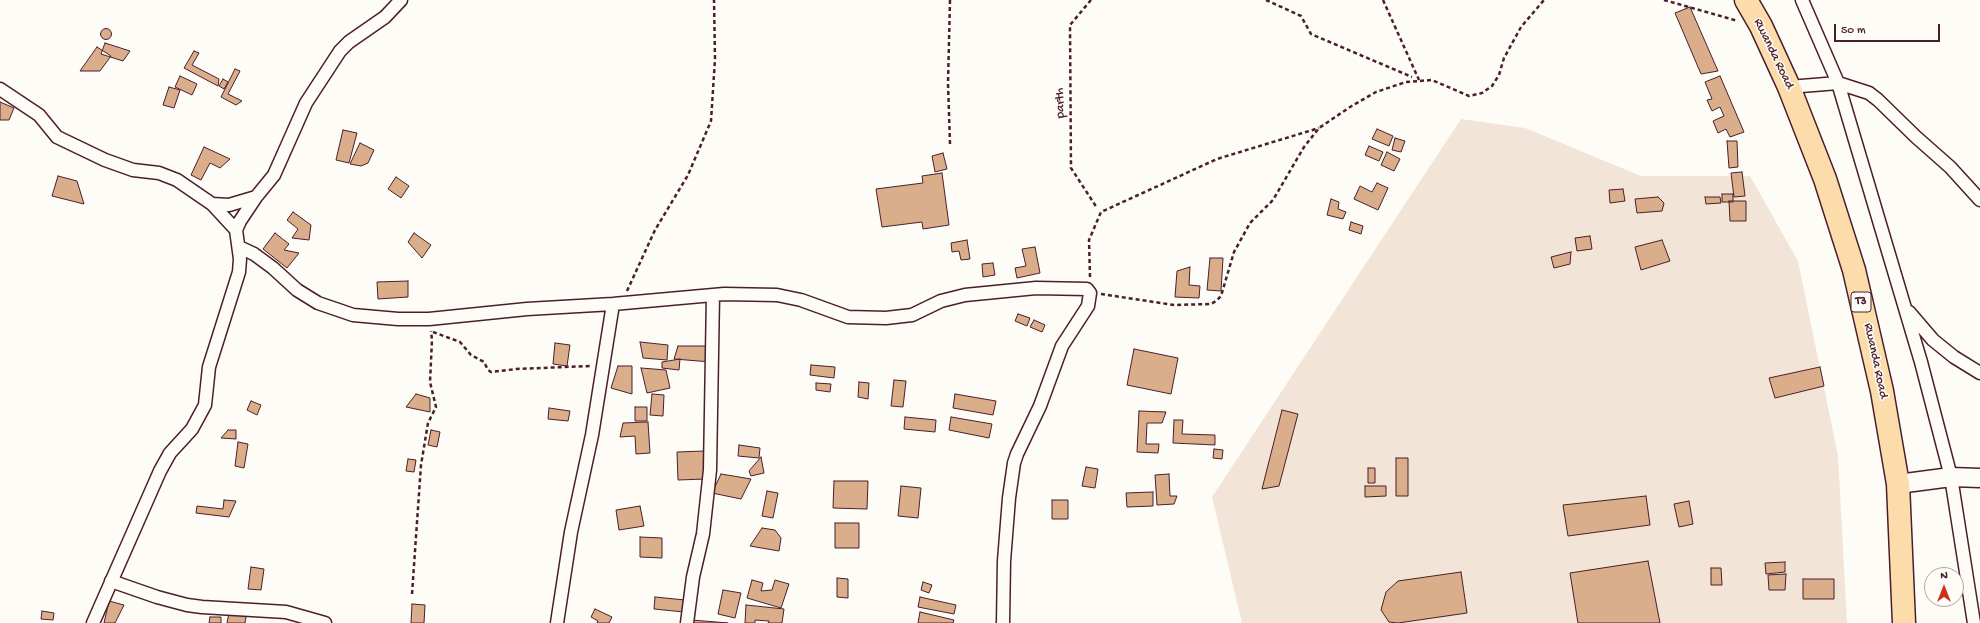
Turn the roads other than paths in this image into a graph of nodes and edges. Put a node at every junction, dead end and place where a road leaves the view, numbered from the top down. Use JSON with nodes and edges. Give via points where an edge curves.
{"nodes":[{"id":1,"x":401,"y":0,"type":"edge"},
{"id":2,"x":1746,"y":0,"type":"edge"},
{"id":3,"x":1802,"y":0,"type":"edge"},
{"id":4,"x":1838,"y":83,"type":"junction"},
{"id":5,"x":1789,"y":87,"type":"junction"},
{"id":6,"x":0,"y":89,"type":"edge"},
{"id":7,"x":256,"y":196,"type":"junction"},
{"id":8,"x":1980,"y":200,"type":"edge"},
{"id":9,"x":212,"y":204,"type":"junction"},
{"id":10,"x":236,"y":230,"type":"junction"},
{"id":11,"x":239,"y":247,"type":"junction"},
{"id":12,"x":713,"y":295,"type":"junction"},
{"id":13,"x":617,"y":304,"type":"junction"},
{"id":14,"x":1906,"y":308,"type":"junction"},
{"id":15,"x":1980,"y":373,"type":"edge"},
{"id":16,"x":1951,"y":477,"type":"junction"},
{"id":17,"x":1980,"y":478,"type":"edge"},
{"id":18,"x":1898,"y":484,"type":"junction"},
{"id":19,"x":111,"y":581,"type":"junction"},
{"id":20,"x":93,"y":623,"type":"edge"},
{"id":21,"x":325,"y":623,"type":"edge"},
{"id":22,"x":557,"y":623,"type":"edge"},
{"id":23,"x":687,"y":623,"type":"edge"},
{"id":24,"x":1003,"y":623,"type":"edge"},
{"id":25,"x":1904,"y":623,"type":"edge"},
{"id":26,"x":1974,"y":623,"type":"edge"}],
"edges":[{"from":1,"to":7,"type":"street","via":[[385,17],[340,51],[306,103],[274,175]]},
{"from":2,"to":5,"type":"highway","name":"Rwanda Road","number":"T3"},
{"from":3,"to":4,"type":"street"},
{"from":4,"to":5,"type":"street"},
{"from":4,"to":8,"type":"street","via":[[1860,90],[1878,100],[1950,167]]},
{"from":4,"to":14,"type":"street"},
{"from":5,"to":18,"type":"highway","name":"Rwanda Road","number":"T3","via":[[1825,179],[1854,270],[1882,391]]},
{"from":6,"to":9,"type":"street","via":[[39,116],[57,137],[105,160],[133,170],[159,173],[177,180]]},
{"from":7,"to":9,"type":"street","via":[[229,205]]},
{"from":7,"to":10,"type":"street"},
{"from":9,"to":10,"type":"street"},
{"from":10,"to":11,"type":"street"},
{"from":11,"to":13,"type":"street","via":[[254,254],[297,290],[318,303],[341,311],[382,318],[429,319],[527,309]]},
{"from":11,"to":19,"type":"street","via":[[236,284],[209,368],[205,405],[192,429],[170,453],[160,470]]},
{"from":12,"to":13,"type":"street"},
{"from":12,"to":23,"type":"street","via":[[710,470],[703,534],[693,577]]},
{"from":12,"to":24,"type":"street","via":[[777,295],[848,317],[866,318],[912,315],[950,298],[979,293],[1036,288],[1087,289],[1090,293],[1084,313],[1062,346],[1040,406],[1014,463],[1004,561]]},
{"from":13,"to":22,"type":"street","via":[[602,366],[592,435],[570,532]]},
{"from":14,"to":15,"type":"street","via":[[1933,340]]},
{"from":14,"to":16,"type":"street"},
{"from":16,"to":17,"type":"street"},
{"from":16,"to":18,"type":"street"},
{"from":16,"to":26,"type":"street"},
{"from":18,"to":25,"type":"highway","name":"Rwanda Road","number":"T3"},
{"from":19,"to":20,"type":"street"},
{"from":19,"to":21,"type":"street","via":[[157,597],[202,607],[286,612]]}]}
